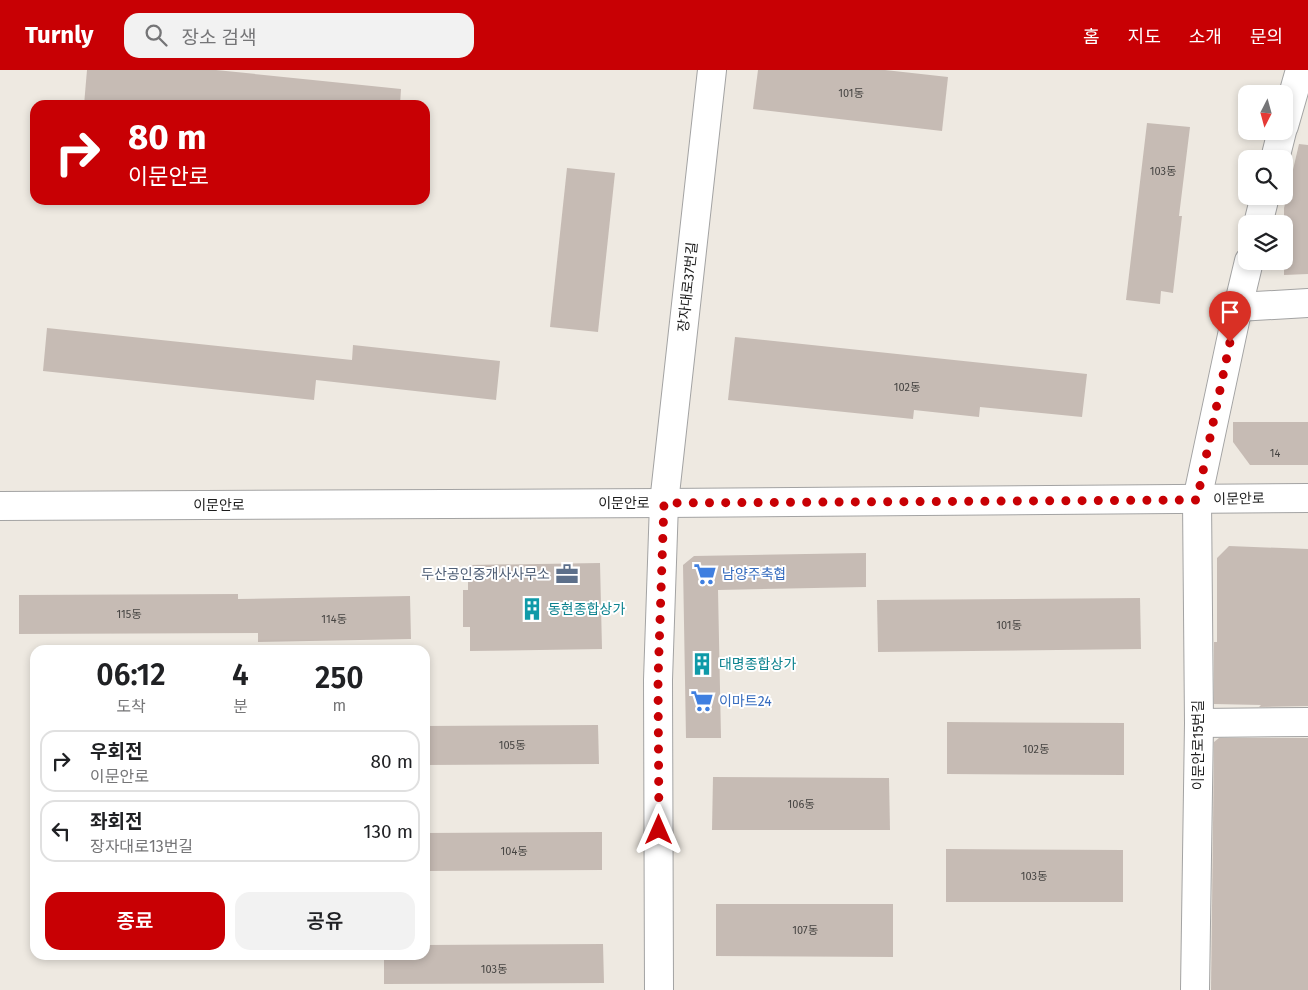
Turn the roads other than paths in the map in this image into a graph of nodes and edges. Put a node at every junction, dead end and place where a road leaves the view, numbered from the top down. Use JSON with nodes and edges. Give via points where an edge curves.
{"nodes":[{"id":1,"x":712,"y":70,"type":"edge"},
{"id":2,"x":1300,"y":70,"type":"edge"},
{"id":3,"x":1293,"y":94,"type":"edge"},
{"id":4,"x":1247,"y":270,"type":"edge"},
{"id":5,"x":1308,"y":303,"type":"edge"},
{"id":6,"x":1238,"y":307,"type":"junction"},
{"id":7,"x":1308,"y":498,"type":"edge"},
{"id":8,"x":1197,"y":500,"type":"junction"},
{"id":9,"x":664,"y":503,"type":"junction"},
{"id":10,"x":0,"y":506,"type":"edge"},
{"id":11,"x":1308,"y":722,"type":"edge"},
{"id":12,"x":1199,"y":723,"type":"junction"},
{"id":13,"x":659,"y":990,"type":"edge"},
{"id":14,"x":1195,"y":990,"type":"edge"}],
"edges":[{"from":1,"to":9,"type":"street","name":"장자대로37번길"},
{"from":2,"to":3,"type":"street"},
{"from":4,"to":6,"type":"street","name":"이문안로15번길"},
{"from":5,"to":6,"type":"street"},
{"from":6,"to":8,"type":"street","name":"이문안로15번길"},
{"from":7,"to":8,"type":"street","name":"이문안로"},
{"from":8,"to":9,"type":"street","name":"이문안로"},
{"from":8,"to":12,"type":"street","name":"이문안로15번길"},
{"from":9,"to":10,"type":"street","name":"이문안로"},
{"from":9,"to":13,"type":"street","name":"장자대로37번길","via":[[658,680]]},
{"from":11,"to":12,"type":"street"},
{"from":12,"to":14,"type":"street","name":"이문안로15번길"}]}
